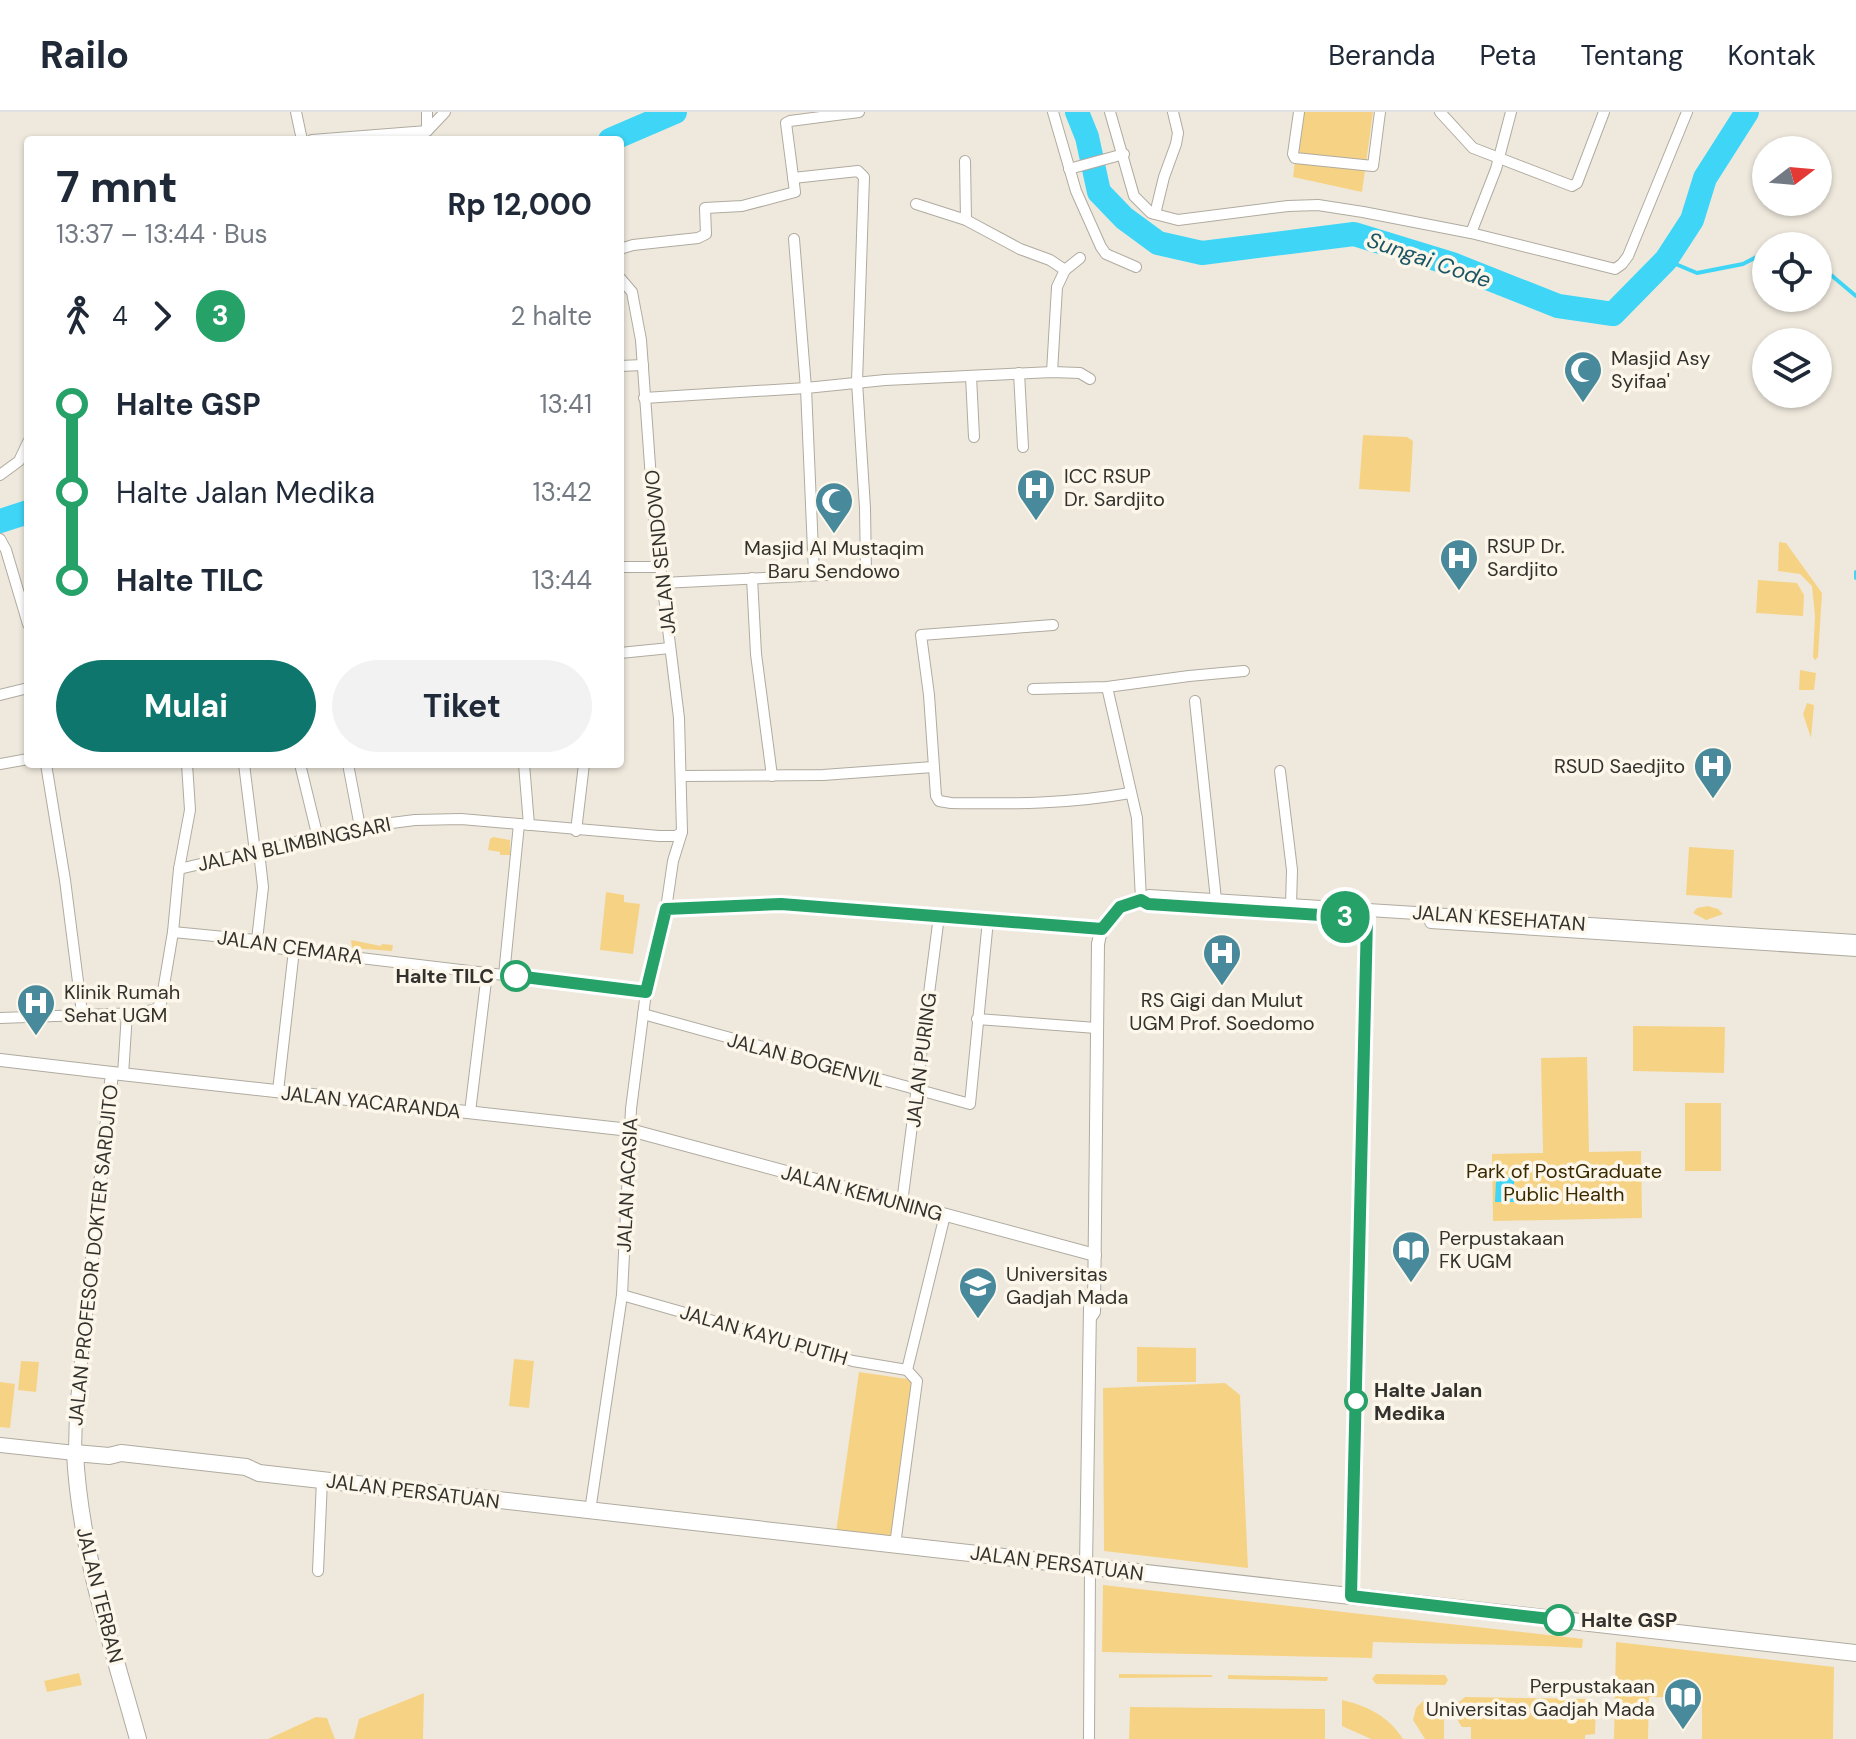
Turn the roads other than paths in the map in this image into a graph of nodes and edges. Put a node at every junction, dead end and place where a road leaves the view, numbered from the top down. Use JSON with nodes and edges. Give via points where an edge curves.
{"nodes":[{"id":1,"x":296,"y":112,"type":"edge"},
{"id":2,"x":427,"y":112,"type":"edge"},
{"id":3,"x":445,"y":112,"type":"edge"},
{"id":4,"x":859,"y":112,"type":"edge"},
{"id":5,"x":1053,"y":112,"type":"edge"},
{"id":6,"x":1110,"y":112,"type":"edge"},
{"id":7,"x":1173,"y":112,"type":"edge"},
{"id":8,"x":1299,"y":112,"type":"edge"},
{"id":9,"x":1380,"y":112,"type":"edge"},
{"id":10,"x":1440,"y":112,"type":"edge"},
{"id":11,"x":1453,"y":112,"type":"edge"},
{"id":12,"x":1511,"y":112,"type":"edge"},
{"id":13,"x":1604,"y":112,"type":"edge"},
{"id":14,"x":1687,"y":112,"type":"edge"},
{"id":15,"x":1450,"y":124,"type":"junction"},
{"id":16,"x":427,"y":131,"type":"junction"},
{"id":17,"x":301,"y":136,"type":"edge"},
{"id":18,"x":363,"y":136,"type":"edge"},
{"id":19,"x":1120,"y":156,"type":"junction"},
{"id":20,"x":1499,"y":158,"type":"junction"},
{"id":21,"x":965,"y":161,"type":"dead end"},
{"id":22,"x":1074,"y":168,"type":"junction"},
{"id":23,"x":793,"y":178,"type":"junction"},
{"id":24,"x":916,"y":204,"type":"dead end"},
{"id":25,"x":1155,"y":214,"type":"junction"},
{"id":26,"x":966,"y":220,"type":"junction"},
{"id":27,"x":1471,"y":233,"type":"junction"},
{"id":28,"x":794,"y":239,"type":"dead end"},
{"id":29,"x":624,"y":248,"type":"edge"},
{"id":30,"x":1080,"y":258,"type":"dead end"},
{"id":31,"x":1136,"y":267,"type":"dead end"},
{"id":32,"x":1065,"y":270,"type":"junction"},
{"id":33,"x":624,"y":283,"type":"edge"},
{"id":34,"x":643,"y":365,"type":"junction"},
{"id":35,"x":624,"y":366,"type":"edge"},
{"id":36,"x":1052,"y":372,"type":"junction"},
{"id":37,"x":1019,"y":373,"type":"junction"},
{"id":38,"x":971,"y":376,"type":"junction"},
{"id":39,"x":1090,"y":379,"type":"dead end"},
{"id":40,"x":857,"y":382,"type":"junction"},
{"id":41,"x":806,"y":388,"type":"junction"},
{"id":42,"x":644,"y":398,"type":"junction"},
{"id":43,"x":974,"y":437,"type":"dead end"},
{"id":44,"x":1023,"y":447,"type":"dead end"},
{"id":45,"x":24,"y":450,"type":"edge"},
{"id":46,"x":0,"y":475,"type":"edge"},
{"id":47,"x":0,"y":539,"type":"edge"},
{"id":48,"x":624,"y":567,"type":"edge"},
{"id":49,"x":660,"y":567,"type":"junction"},
{"id":50,"x":814,"y":574,"type":"junction"},
{"id":51,"x":752,"y":578,"type":"junction"},
{"id":52,"x":662,"y":583,"type":"junction"},
{"id":53,"x":24,"y":611,"type":"edge"},
{"id":54,"x":1053,"y":625,"type":"dead end"},
{"id":55,"x":670,"y":648,"type":"junction"},
{"id":56,"x":624,"y":653,"type":"edge"},
{"id":57,"x":1244,"y":671,"type":"dead end"},
{"id":58,"x":1107,"y":687,"type":"junction"},
{"id":59,"x":24,"y":689,"type":"edge"},
{"id":60,"x":1033,"y":689,"type":"dead end"},
{"id":61,"x":0,"y":695,"type":"edge"},
{"id":62,"x":1195,"y":701,"type":"dead end"},
{"id":63,"x":24,"y":760,"type":"edge"},
{"id":64,"x":0,"y":764,"type":"edge"},
{"id":65,"x":933,"y":767,"type":"junction"},
{"id":66,"x":47,"y":768,"type":"edge"},
{"id":67,"x":187,"y":768,"type":"edge"},
{"id":68,"x":245,"y":768,"type":"edge"},
{"id":69,"x":301,"y":768,"type":"edge"},
{"id":70,"x":349,"y":768,"type":"edge"},
{"id":71,"x":524,"y":768,"type":"edge"},
{"id":72,"x":584,"y":768,"type":"edge"},
{"id":73,"x":1280,"y":771,"type":"dead end"},
{"id":74,"x":682,"y":776,"type":"junction"},
{"id":75,"x":772,"y":776,"type":"junction"},
{"id":76,"x":1130,"y":793,"type":"junction"},
{"id":77,"x":524,"y":824,"type":"junction"},
{"id":78,"x":360,"y":827,"type":"junction"},
{"id":79,"x":576,"y":831,"type":"junction"},
{"id":80,"x":682,"y":832,"type":"junction"},
{"id":81,"x":659,"y":836,"type":"junction"},
{"id":82,"x":318,"y":838,"type":"junction"},
{"id":83,"x":257,"y":852,"type":"junction"},
{"id":84,"x":673,"y":861,"type":"junction"},
{"id":85,"x":179,"y":869,"type":"junction"},
{"id":86,"x":1141,"y":900,"type":"junction"},
{"id":87,"x":1216,"y":905,"type":"junction"},
{"id":88,"x":1291,"y":905,"type":"junction"},
{"id":89,"x":1248,"y":907,"type":"junction"},
{"id":90,"x":666,"y":909,"type":"junction"},
{"id":91,"x":1367,"y":914,"type":"junction"},
{"id":92,"x":939,"y":916,"type":"junction"},
{"id":93,"x":988,"y":920,"type":"junction"},
{"id":94,"x":1102,"y":929,"type":"junction"},
{"id":95,"x":173,"y":932,"type":"junction"},
{"id":96,"x":257,"y":940,"type":"junction"},
{"id":97,"x":1856,"y":941,"type":"edge"},
{"id":98,"x":1817,"y":943,"type":"junction"},
{"id":99,"x":294,"y":950,"type":"junction"},
{"id":100,"x":1856,"y":950,"type":"edge"},
{"id":101,"x":487,"y":973,"type":"junction"},
{"id":102,"x":504,"y":975,"type":"junction"},
{"id":103,"x":646,"y":992,"type":"junction"},
{"id":104,"x":82,"y":1013,"type":"junction"},
{"id":105,"x":127,"y":1013,"type":"junction"},
{"id":106,"x":643,"y":1014,"type":"junction"},
{"id":107,"x":0,"y":1018,"type":"edge"},
{"id":108,"x":977,"y":1019,"type":"junction"},
{"id":109,"x":1096,"y":1028,"type":"junction"},
{"id":110,"x":0,"y":1060,"type":"edge"},
{"id":111,"x":117,"y":1074,"type":"junction"},
{"id":112,"x":918,"y":1090,"type":"junction"},
{"id":113,"x":278,"y":1091,"type":"junction"},
{"id":114,"x":470,"y":1112,"type":"junction"},
{"id":115,"x":630,"y":1130,"type":"junction"},
{"id":116,"x":902,"y":1203,"type":"junction"},
{"id":117,"x":945,"y":1215,"type":"junction"},
{"id":118,"x":1092,"y":1254,"type":"junction"},
{"id":119,"x":622,"y":1295,"type":"junction"},
{"id":120,"x":907,"y":1370,"type":"junction"},
{"id":121,"x":0,"y":1445,"type":"edge"},
{"id":122,"x":75,"y":1453,"type":"junction"},
{"id":123,"x":322,"y":1480,"type":"junction"},
{"id":124,"x":590,"y":1511,"type":"junction"},
{"id":125,"x":895,"y":1545,"type":"junction"},
{"id":126,"x":1088,"y":1567,"type":"junction"},
{"id":127,"x":318,"y":1571,"type":"dead end"},
{"id":128,"x":1856,"y":1653,"type":"edge"},
{"id":129,"x":139,"y":1738,"type":"edge"},
{"id":130,"x":1089,"y":1739,"type":"edge"}],
"edges":[{"from":1,"to":17,"type":"street"},
{"from":2,"to":16,"type":"street"},
{"from":3,"to":16,"type":"street"},
{"from":4,"to":23,"type":"street","via":[[786,123]]},
{"from":5,"to":22,"type":"street"},
{"from":6,"to":19,"type":"street"},
{"from":7,"to":25,"type":"street","via":[[1178,133]]},
{"from":8,"to":9,"type":"street","via":[[1295,158],[1373,166]]},
{"from":10,"to":15,"type":"street"},
{"from":11,"to":15,"type":"street"},
{"from":12,"to":20,"type":"street"},
{"from":13,"to":20,"type":"street","via":[[1572,186]]},
{"from":14,"to":27,"type":"street","via":[[1628,256],[1615,269]]},
{"from":15,"to":20,"type":"street","via":[[1473,148]]},
{"from":16,"to":18,"type":"street"},
{"from":19,"to":22,"type":"street"},
{"from":19,"to":25,"type":"street","via":[[1134,196]]},
{"from":20,"to":27,"type":"street"},
{"from":21,"to":26,"type":"street"},
{"from":22,"to":31,"type":"street","via":[[1083,209],[1101,247]]},
{"from":23,"to":29,"type":"street","via":[[795,192],[742,206],[705,208],[706,234],[698,238]]},
{"from":23,"to":40,"type":"street","via":[[858,171],[864,177]]},
{"from":24,"to":26,"type":"street"},
{"from":25,"to":27,"type":"street","via":[[1200,220],[1318,205]]},
{"from":26,"to":32,"type":"street"},
{"from":28,"to":41,"type":"street"},
{"from":30,"to":32,"type":"street"},
{"from":32,"to":36,"type":"street","via":[[1057,287]]},
{"from":33,"to":34,"type":"street","name":"JALAN SENDOWO","via":[[638,313]]},
{"from":34,"to":35,"type":"street"},
{"from":34,"to":42,"type":"street","name":"JALAN SENDOWO"},
{"from":36,"to":37,"type":"street"},
{"from":36,"to":39,"type":"street","via":[[1080,373]]},
{"from":37,"to":38,"type":"street"},
{"from":37,"to":44,"type":"street"},
{"from":38,"to":40,"type":"street"},
{"from":38,"to":43,"type":"street"},
{"from":40,"to":41,"type":"street"},
{"from":40,"to":50,"type":"street","via":[[866,573]]},
{"from":41,"to":42,"type":"street"},
{"from":41,"to":50,"type":"street"},
{"from":42,"to":49,"type":"street","name":"JALAN SENDOWO"},
{"from":45,"to":46,"type":"street"},
{"from":47,"to":53,"type":"street"},
{"from":48,"to":49,"type":"street"},
{"from":49,"to":52,"type":"street","name":"JALAN SENDOWO"},
{"from":50,"to":51,"type":"street"},
{"from":51,"to":52,"type":"street"},
{"from":51,"to":75,"type":"street"},
{"from":52,"to":55,"type":"street","name":"JALAN SENDOWO"},
{"from":54,"to":65,"type":"street","via":[[921,635]]},
{"from":55,"to":56,"type":"street"},
{"from":55,"to":74,"type":"street","name":"JALAN SENDOWO"},
{"from":57,"to":58,"type":"street"},
{"from":58,"to":60,"type":"street"},
{"from":58,"to":76,"type":"street"},
{"from":59,"to":61,"type":"street"},
{"from":62,"to":87,"type":"street"},
{"from":63,"to":64,"type":"street"},
{"from":65,"to":75,"type":"street"},
{"from":65,"to":76,"type":"street","via":[[936,796],[944,802],[1081,802]]},
{"from":66,"to":104,"type":"street"},
{"from":67,"to":85,"type":"street","via":[[190,810]]},
{"from":68,"to":83,"type":"street"},
{"from":69,"to":82,"type":"street"},
{"from":70,"to":78,"type":"street"},
{"from":71,"to":77,"type":"street"},
{"from":72,"to":79,"type":"street"},
{"from":73,"to":88,"type":"street"},
{"from":74,"to":75,"type":"street"},
{"from":74,"to":80,"type":"street","name":"JALAN SENDOWO"},
{"from":76,"to":86,"type":"street","via":[[1137,818]]},
{"from":77,"to":78,"type":"street","name":"JALAN BLIMBINGSARI","via":[[429,819]]},
{"from":77,"to":79,"type":"street","name":"JALAN BLIMBINGSARI"},
{"from":77,"to":102,"type":"street"},
{"from":78,"to":82,"type":"street","name":"JALAN BLIMBINGSARI"},
{"from":79,"to":81,"type":"street","name":"JALAN BLIMBINGSARI"},
{"from":80,"to":81,"type":"street","name":"JALAN BLIMBINGSARI"},
{"from":80,"to":84,"type":"street","name":"JALAN SENDOWO"},
{"from":81,"to":84,"type":"street"},
{"from":82,"to":83,"type":"street","name":"JALAN BLIMBINGSARI"},
{"from":83,"to":85,"type":"street","name":"JALAN BLIMBINGSARI"},
{"from":83,"to":96,"type":"street","via":[[263,887]]},
{"from":84,"to":90,"type":"street","name":"JALAN ACASIA"},
{"from":85,"to":95,"type":"street","name":"JALAN BLIMBINGSARI"},
{"from":86,"to":87,"type":"street","name":"JALAN KESEHATAN","via":[[1149,896]]},
{"from":86,"to":94,"type":"street","via":[[1120,907]]},
{"from":87,"to":89,"type":"street","name":"JALAN KESEHATAN"},
{"from":88,"to":89,"type":"street","name":"JALAN KESEHATAN"},
{"from":88,"to":91,"type":"street","name":"JALAN KESEHATAN"},
{"from":89,"to":91,"type":"street","name":"JALAN KESEHATAN"},
{"from":90,"to":92,"type":"street","via":[[781,904]]},
{"from":90,"to":103,"type":"street","name":"JALAN ACASIA"},
{"from":91,"to":98,"type":"street","name":"JALAN KESEHATAN"},
{"from":92,"to":93,"type":"street"},
{"from":92,"to":112,"type":"street","name":"JALAN PURING"},
{"from":93,"to":94,"type":"street"},
{"from":93,"to":108,"type":"street"},
{"from":94,"to":109,"type":"street"},
{"from":95,"to":96,"type":"street","name":"JALAN CEMARA"},
{"from":95,"to":105,"type":"street","name":"JALAN BLIMBINGSARI","via":[[161,1003],[151,1011]]},
{"from":96,"to":99,"type":"street","name":"JALAN CEMARA"},
{"from":97,"to":98,"type":"street","name":"JALAN KESEHATAN"},
{"from":98,"to":100,"type":"street","name":"JALAN KESEHATAN"},
{"from":99,"to":101,"type":"street","name":"JALAN CEMARA"},
{"from":99,"to":113,"type":"street"},
{"from":101,"to":102,"type":"street","name":"JALAN CEMARA"},
{"from":101,"to":114,"type":"street"},
{"from":102,"to":103,"type":"street","name":"JALAN CEMARA"},
{"from":103,"to":106,"type":"street","name":"JALAN ACASIA"},
{"from":104,"to":105,"type":"street","name":"JALAN BLIMBINGSARI"},
{"from":104,"to":107,"type":"street","name":"JALAN BLIMBINGSARI"},
{"from":105,"to":111,"type":"street"},
{"from":106,"to":112,"type":"street","name":"JALAN BOGENVIL"},
{"from":106,"to":115,"type":"street","name":"JALAN ACASIA"},
{"from":108,"to":109,"type":"street"},
{"from":108,"to":112,"type":"street","name":"JALAN BOGENVIL","via":[[970,1104]]},
{"from":109,"to":118,"type":"street"},
{"from":110,"to":111,"type":"street","name":"JALAN PROFESOR DOKTER SARDJITO"},
{"from":111,"to":113,"type":"street","name":"JALAN YACARANDA"},
{"from":111,"to":122,"type":"street","name":"JALAN PROFESOR DOKTER SARDJITO"},
{"from":112,"to":116,"type":"street","name":"JALAN PURING"},
{"from":113,"to":114,"type":"street","name":"JALAN YACARANDA"},
{"from":114,"to":115,"type":"street","name":"JALAN YACARANDA"},
{"from":115,"to":116,"type":"street","name":"JALAN KEMUNING"},
{"from":115,"to":119,"type":"street","name":"JALAN ACASIA"},
{"from":116,"to":117,"type":"street","name":"JALAN KEMUNING"},
{"from":117,"to":118,"type":"street","name":"JALAN KEMUNING"},
{"from":117,"to":120,"type":"street"},
{"from":118,"to":126,"type":"street"},
{"from":119,"to":120,"type":"street","name":"JALAN KAYU PUTIH","via":[[853,1361]]},
{"from":119,"to":124,"type":"street","name":"JALAN ACASIA"},
{"from":120,"to":125,"type":"street","via":[[917,1381]]},
{"from":121,"to":122,"type":"main road"},
{"from":122,"to":123,"type":"main road","name":"JALAN PERSATUAN","via":[[109,1456],[123,1464]]},
{"from":122,"to":129,"type":"main road","name":"JALAN TERBAN","via":[[86,1543]]},
{"from":123,"to":124,"type":"main road","name":"JALAN PERSATUAN"},
{"from":123,"to":127,"type":"street"},
{"from":124,"to":125,"type":"main road","name":"JALAN PERSATUAN"},
{"from":125,"to":126,"type":"main road","name":"JALAN PERSATUAN"},
{"from":126,"to":128,"type":"main road","name":"JALAN PERSATUAN"},
{"from":126,"to":130,"type":"street"}]}
